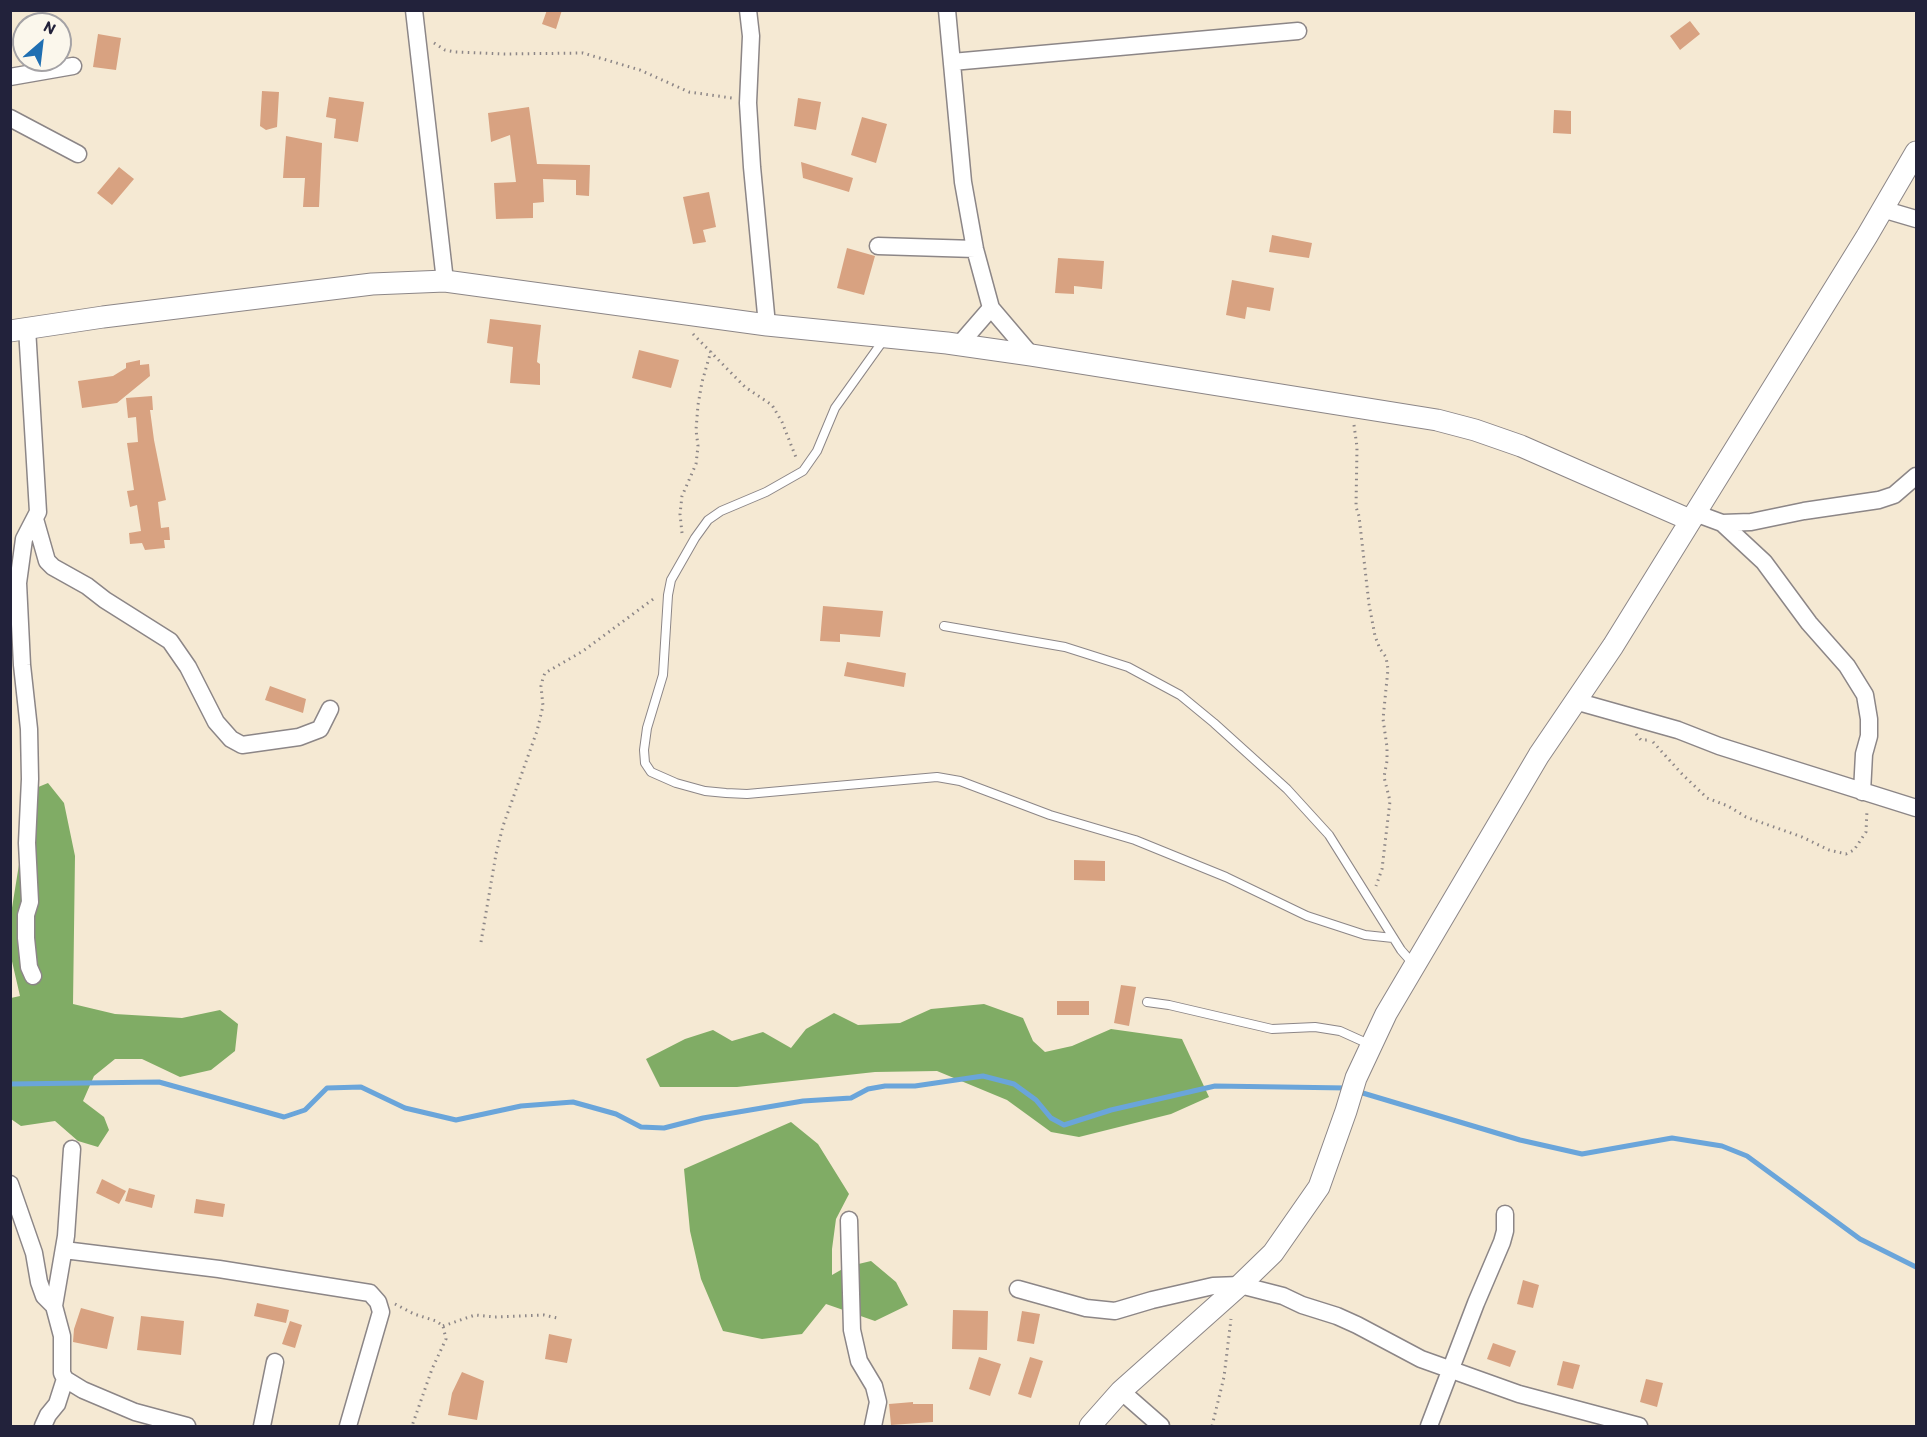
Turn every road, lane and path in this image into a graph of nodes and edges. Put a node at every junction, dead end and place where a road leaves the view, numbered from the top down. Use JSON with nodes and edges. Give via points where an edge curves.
{"nodes":[{"id":1,"x":414,"y":10,"type":"edge"},
{"id":2,"x":748,"y":10,"type":"edge"},
{"id":3,"x":947,"y":10,"type":"edge"},
{"id":4,"x":418,"y":28,"type":"junction"},
{"id":5,"x":1298,"y":31,"type":"dead end"},
{"id":6,"x":952,"y":62,"type":"junction"},
{"id":7,"x":73,"y":66,"type":"dead end"},
{"id":8,"x":10,"y":77,"type":"edge"},
{"id":9,"x":748,"y":104,"type":"junction"},
{"id":10,"x":10,"y":118,"type":"edge"},
{"id":11,"x":1917,"y":152,"type":"edge"},
{"id":12,"x":78,"y":154,"type":"dead end"},
{"id":13,"x":1882,"y":209,"type":"junction"},
{"id":14,"x":1917,"y":219,"type":"edge"},
{"id":15,"x":878,"y":246,"type":"dead end"},
{"id":16,"x":975,"y":249,"type":"junction"},
{"id":17,"x":445,"y":281,"type":"junction"},
{"id":18,"x":991,"y":308,"type":"junction"},
{"id":19,"x":670,"y":311,"type":"junction"},
{"id":20,"x":767,"y":325,"type":"junction"},
{"id":21,"x":19,"y":329,"type":"edge"},
{"id":22,"x":886,"y":337,"type":"junction"},
{"id":23,"x":959,"y":345,"type":"junction"},
{"id":24,"x":711,"y":351,"type":"junction"},
{"id":25,"x":1031,"y":355,"type":"junction"},
{"id":26,"x":1336,"y":404,"type":"junction"},
{"id":27,"x":803,"y":471,"type":"junction"},
{"id":28,"x":1917,"y":476,"type":"edge"},
{"id":29,"x":1692,"y":517,"type":"junction"},
{"id":30,"x":35,"y":519,"type":"junction"},
{"id":31,"x":1722,"y":523,"type":"junction"},
{"id":32,"x":685,"y":556,"type":"junction"},
{"id":33,"x":670,"y":587,"type":"junction"},
{"id":34,"x":944,"y":626,"type":"dead end"},
{"id":35,"x":1575,"y":701,"type":"junction"},
{"id":36,"x":330,"y":709,"type":"dead end"},
{"id":37,"x":1635,"y":718,"type":"junction"},
{"id":38,"x":1865,"y":793,"type":"junction"},
{"id":39,"x":1917,"y":808,"type":"edge"},
{"id":40,"x":1370,"y":900,"type":"junction"},
{"id":41,"x":1393,"y":938,"type":"junction"},
{"id":42,"x":481,"y":942,"type":"dead end"},
{"id":43,"x":1415,"y":966,"type":"junction"},
{"id":44,"x":33,"y":976,"type":"dead end"},
{"id":45,"x":1147,"y":1002,"type":"dead end"},
{"id":46,"x":1371,"y":1045,"type":"junction"},
{"id":47,"x":72,"y":1149,"type":"dead end"},
{"id":48,"x":10,"y":1184,"type":"edge"},
{"id":49,"x":1505,"y":1214,"type":"dead end"},
{"id":50,"x":849,"y":1221,"type":"dead end"},
{"id":51,"x":64,"y":1250,"type":"junction"},
{"id":52,"x":1018,"y":1289,"type":"dead end"},
{"id":53,"x":1235,"y":1290,"type":"junction"},
{"id":54,"x":378,"y":1302,"type":"junction"},
{"id":55,"x":54,"y":1306,"type":"junction"},
{"id":56,"x":557,"y":1318,"type":"dead end"},
{"id":57,"x":443,"y":1326,"type":"junction"},
{"id":58,"x":275,"y":1362,"type":"dead end"},
{"id":59,"x":1452,"y":1370,"type":"junction"},
{"id":60,"x":65,"y":1379,"type":"junction"},
{"id":61,"x":1121,"y":1391,"type":"junction"},
{"id":62,"x":43,"y":1426,"type":"edge"},
{"id":63,"x":187,"y":1426,"type":"edge"},
{"id":64,"x":262,"y":1426,"type":"edge"},
{"id":65,"x":348,"y":1426,"type":"edge"},
{"id":66,"x":412,"y":1426,"type":"edge"},
{"id":67,"x":873,"y":1426,"type":"edge"},
{"id":68,"x":1090,"y":1426,"type":"edge"},
{"id":69,"x":1161,"y":1426,"type":"edge"},
{"id":70,"x":1212,"y":1426,"type":"edge"},
{"id":71,"x":1430,"y":1426,"type":"edge"},
{"id":72,"x":1639,"y":1426,"type":"edge"}],
"edges":[{"from":1,"to":4,"type":"street"},
{"from":2,"to":9,"type":"street"},
{"from":3,"to":6,"type":"street"},
{"from":4,"to":9,"type":"path","via":[[425,38],[445,50],[583,53],[640,70],[689,92],[728,96]]},
{"from":4,"to":17,"type":"street"},
{"from":5,"to":6,"type":"street"},
{"from":6,"to":16,"type":"street","via":[[963,182]]},
{"from":7,"to":8,"type":"street"},
{"from":9,"to":20,"type":"street"},
{"from":10,"to":12,"type":"street"},
{"from":11,"to":13,"type":"street"},
{"from":13,"to":14,"type":"street"},
{"from":13,"to":29,"type":"street"},
{"from":15,"to":16,"type":"street"},
{"from":16,"to":18,"type":"street"},
{"from":17,"to":19,"type":"street"},
{"from":17,"to":21,"type":"street","via":[[372,284]]},
{"from":18,"to":23,"type":"street"},
{"from":18,"to":25,"type":"street"},
{"from":19,"to":20,"type":"street"},
{"from":19,"to":24,"type":"path"},
{"from":20,"to":22,"type":"street"},
{"from":21,"to":30,"type":"street","via":[[38,512]]},
{"from":22,"to":23,"type":"street"},
{"from":22,"to":27,"type":"lane","via":[[836,408],[817,451]]},
{"from":23,"to":25,"type":"street"},
{"from":24,"to":27,"type":"path","via":[[745,387],[772,405]]},
{"from":24,"to":32,"type":"path","via":[[698,405],[696,464],[682,496]]},
{"from":25,"to":26,"type":"street"},
{"from":26,"to":29,"type":"street","via":[[1475,430]]},
{"from":26,"to":40,"type":"path","via":[[1352,419],[1355,429],[1356,507],[1369,604],[1375,636],[1388,669],[1383,720],[1387,747],[1384,777],[1390,801],[1382,869]]},
{"from":27,"to":32,"type":"lane","via":[[708,520]]},
{"from":28,"to":31,"type":"street","via":[[1894,495],[1879,500],[1750,522]]},
{"from":29,"to":31,"type":"street"},
{"from":29,"to":35,"type":"street"},
{"from":30,"to":36,"type":"street","via":[[46,561],[170,641],[188,666],[216,722],[231,739],[242,745],[298,737],[320,729]]},
{"from":30,"to":44,"type":"street","via":[[24,539],[18,583],[29,729],[30,902],[26,938]]},
{"from":31,"to":38,"type":"street","via":[[1764,562],[1847,666],[1864,695],[1869,719],[1864,754]]},
{"from":32,"to":33,"type":"lane"},
{"from":33,"to":41,"type":"lane","via":[[663,675],[644,750],[645,763],[661,778],[705,791],[747,794],[938,777],[960,781],[1135,840],[1219,873],[1307,916],[1365,934]]},
{"from":33,"to":42,"type":"path","via":[[583,651],[546,673],[537,731],[496,854]]},
{"from":34,"to":40,"type":"lane","via":[[1065,648],[1128,667],[1180,695],[1294,797],[1329,835]]},
{"from":35,"to":37,"type":"street"},
{"from":35,"to":43,"type":"street"},
{"from":37,"to":38,"type":"street"},
{"from":37,"to":38,"type":"path","via":[[1636,737],[1657,744],[1707,798],[1828,850],[1846,854],[1861,842],[1866,832]]},
{"from":38,"to":39,"type":"street"},
{"from":40,"to":41,"type":"lane"},
{"from":41,"to":43,"type":"lane"},
{"from":43,"to":46,"type":"street"},
{"from":45,"to":46,"type":"lane","via":[[1272,1029],[1315,1027],[1340,1031]]},
{"from":46,"to":53,"type":"street","via":[[1319,1187],[1273,1253]]},
{"from":47,"to":51,"type":"street"},
{"from":48,"to":55,"type":"street","via":[[34,1253],[41,1289]]},
{"from":49,"to":59,"type":"street","via":[[1502,1242]]},
{"from":50,"to":67,"type":"street","via":[[852,1330],[859,1361],[874,1386],[878,1402]]},
{"from":51,"to":54,"type":"street","via":[[359,1291],[370,1293]]},
{"from":51,"to":55,"type":"street"},
{"from":52,"to":53,"type":"street","via":[[1086,1308],[1115,1311],[1214,1286]]},
{"from":53,"to":59,"type":"street","via":[[1283,1296],[1338,1316],[1421,1359]]},
{"from":53,"to":61,"type":"street"},
{"from":53,"to":70,"type":"path","via":[[1224,1377]]},
{"from":54,"to":57,"type":"path","via":[[388,1300]]},
{"from":54,"to":65,"type":"street","via":[[381,1312]]},
{"from":55,"to":60,"type":"street","via":[[62,1336]]},
{"from":56,"to":57,"type":"path","via":[[475,1315]]},
{"from":57,"to":66,"type":"path","via":[[444,1347]]},
{"from":58,"to":64,"type":"street"},
{"from":59,"to":71,"type":"street"},
{"from":59,"to":72,"type":"street","via":[[1519,1394]]},
{"from":60,"to":62,"type":"street","via":[[57,1404]]},
{"from":60,"to":63,"type":"street","via":[[135,1412]]},
{"from":61,"to":68,"type":"street"},
{"from":61,"to":69,"type":"street"}]}
